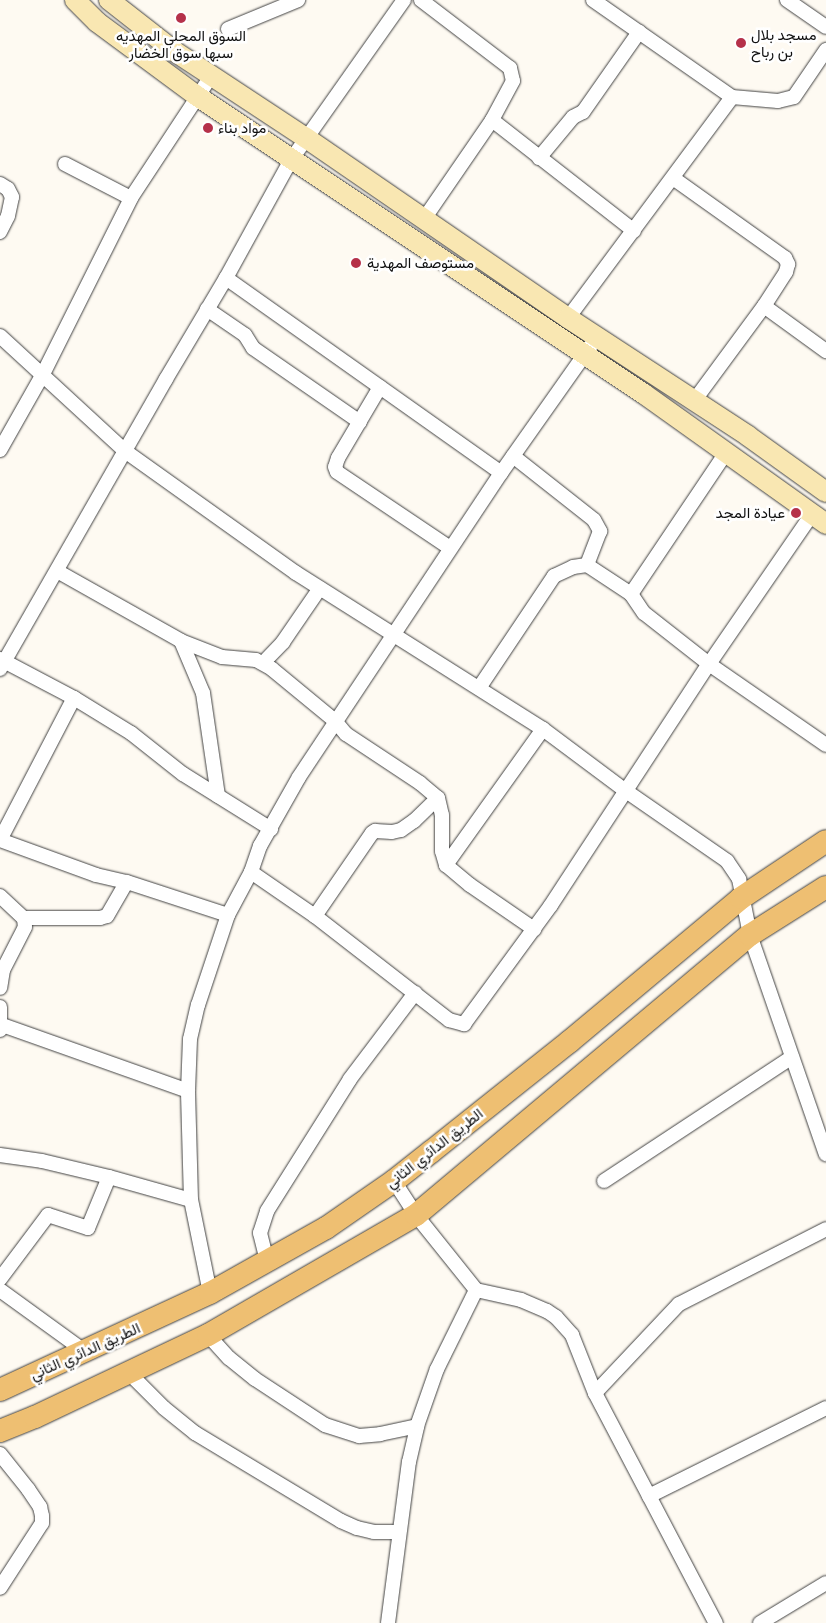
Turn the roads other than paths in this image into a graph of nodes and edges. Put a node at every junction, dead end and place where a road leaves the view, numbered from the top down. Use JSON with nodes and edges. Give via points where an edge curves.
{"nodes":[{"id":1,"x":75,"y":0,"type":"edge"},
{"id":2,"x":109,"y":0,"type":"edge"},
{"id":3,"x":298,"y":0,"type":"edge"},
{"id":4,"x":421,"y":0,"type":"edge"},
{"id":5,"x":594,"y":0,"type":"edge"},
{"id":6,"x":787,"y":0,"type":"edge"},
{"id":7,"x":402,"y":1,"type":"edge"},
{"id":8,"x":825,"y":25,"type":"edge"},
{"id":9,"x":228,"y":29,"type":"dead end"},
{"id":10,"x":639,"y":32,"type":"junction"},
{"id":11,"x":826,"y":50,"type":"edge"},
{"id":12,"x":211,"y":76,"type":"junction"},
{"id":13,"x":197,"y":96,"type":"junction"},
{"id":14,"x":732,"y":97,"type":"junction"},
{"id":15,"x":492,"y":120,"type":"junction"},
{"id":16,"x":306,"y":138,"type":"junction"},
{"id":17,"x":539,"y":158,"type":"junction"},
{"id":18,"x":291,"y":160,"type":"junction"},
{"id":19,"x":66,"y":164,"type":"dead end"},
{"id":20,"x":673,"y":178,"type":"junction"},
{"id":21,"x":0,"y":184,"type":"edge"},
{"id":22,"x":132,"y":198,"type":"junction"},
{"id":23,"x":424,"y":219,"type":"junction"},
{"id":24,"x":0,"y":232,"type":"edge"},
{"id":25,"x":634,"y":232,"type":"junction"},
{"id":26,"x":226,"y":278,"type":"junction"},
{"id":27,"x":764,"y":306,"type":"junction"},
{"id":28,"x":207,"y":309,"type":"junction"},
{"id":29,"x":568,"y":318,"type":"junction"},
{"id":30,"x":0,"y":336,"type":"edge"},
{"id":31,"x":597,"y":337,"type":"junction"},
{"id":32,"x":826,"y":351,"type":"edge"},
{"id":33,"x":584,"y":356,"type":"junction"},
{"id":34,"x":42,"y":374,"type":"junction"},
{"id":35,"x":380,"y":387,"type":"junction"},
{"id":36,"x":694,"y":401,"type":"junction"},
{"id":37,"x":360,"y":422,"type":"junction"},
{"id":38,"x":0,"y":450,"type":"edge"},
{"id":39,"x":125,"y":451,"type":"junction"},
{"id":40,"x":727,"y":451,"type":"junction"},
{"id":41,"x":513,"y":456,"type":"junction"},
{"id":42,"x":501,"y":473,"type":"junction"},
{"id":43,"x":826,"y":492,"type":"edge"},
{"id":44,"x":819,"y":519,"type":"edge"},
{"id":45,"x":450,"y":548,"type":"junction"},
{"id":46,"x":587,"y":565,"type":"junction"},
{"id":47,"x":57,"y":571,"type":"junction"},
{"id":48,"x":320,"y":588,"type":"junction"},
{"id":49,"x":630,"y":594,"type":"junction"},
{"id":50,"x":393,"y":634,"type":"junction"},
{"id":51,"x":181,"y":641,"type":"junction"},
{"id":52,"x":1,"y":663,"type":"edge"},
{"id":53,"x":263,"y":663,"type":"junction"},
{"id":54,"x":709,"y":664,"type":"junction"},
{"id":55,"x":479,"y":688,"type":"junction"},
{"id":56,"x":74,"y":698,"type":"junction"},
{"id":57,"x":334,"y":722,"type":"junction"},
{"id":58,"x":543,"y":729,"type":"junction"},
{"id":59,"x":826,"y":745,"type":"edge"},
{"id":60,"x":626,"y":791,"type":"junction"},
{"id":61,"x":218,"y":796,"type":"junction"},
{"id":62,"x":438,"y":798,"type":"junction"},
{"id":63,"x":271,"y":830,"type":"junction"},
{"id":64,"x":0,"y":840,"type":"edge"},
{"id":65,"x":826,"y":841,"type":"edge"},
{"id":66,"x":446,"y":865,"type":"junction"},
{"id":67,"x":251,"y":872,"type":"junction"},
{"id":68,"x":127,"y":882,"type":"junction"},
{"id":69,"x":826,"y":887,"type":"edge"},
{"id":70,"x":0,"y":896,"type":"edge"},
{"id":71,"x":741,"y":898,"type":"junction"},
{"id":72,"x":228,"y":915,"type":"junction"},
{"id":73,"x":315,"y":916,"type":"junction"},
{"id":74,"x":24,"y":918,"type":"junction"},
{"id":75,"x":534,"y":929,"type":"junction"},
{"id":76,"x":750,"y":935,"type":"junction"},
{"id":77,"x":0,"y":988,"type":"edge"},
{"id":78,"x":415,"y":993,"type":"junction"},
{"id":79,"x":0,"y":1007,"type":"edge"},
{"id":80,"x":1,"y":1028,"type":"edge"},
{"id":81,"x":792,"y":1057,"type":"junction"},
{"id":82,"x":188,"y":1092,"type":"junction"},
{"id":83,"x":826,"y":1154,"type":"edge"},
{"id":84,"x":0,"y":1155,"type":"edge"},
{"id":85,"x":108,"y":1177,"type":"junction"},
{"id":86,"x":394,"y":1181,"type":"junction"},
{"id":87,"x":604,"y":1181,"type":"dead end"},
{"id":88,"x":191,"y":1200,"type":"junction"},
{"id":89,"x":416,"y":1215,"type":"junction"},
{"id":90,"x":826,"y":1229,"type":"edge"},
{"id":91,"x":267,"y":1261,"type":"junction"},
{"id":92,"x":0,"y":1279,"type":"edge"},
{"id":93,"x":0,"y":1290,"type":"edge"},
{"id":94,"x":476,"y":1290,"type":"junction"},
{"id":95,"x":210,"y":1293,"type":"junction"},
{"id":96,"x":208,"y":1334,"type":"junction"},
{"id":97,"x":83,"y":1350,"type":"junction"},
{"id":98,"x":129,"y":1373,"type":"junction"},
{"id":99,"x":0,"y":1390,"type":"edge"},
{"id":100,"x":595,"y":1393,"type":"junction"},
{"id":101,"x":826,"y":1408,"type":"edge"},
{"id":102,"x":417,"y":1426,"type":"junction"},
{"id":103,"x":0,"y":1431,"type":"edge"},
{"id":104,"x":0,"y":1454,"type":"edge"},
{"id":105,"x":649,"y":1496,"type":"junction"},
{"id":106,"x":399,"y":1532,"type":"junction"},
{"id":107,"x":826,"y":1583,"type":"edge"},
{"id":108,"x":0,"y":1588,"type":"edge"},
{"id":109,"x":388,"y":1623,"type":"edge"},
{"id":110,"x":716,"y":1623,"type":"edge"},
{"id":111,"x":760,"y":1623,"type":"edge"}],
"edges":[{"from":1,"to":13,"type":"main road","via":[[97,22]]},
{"from":2,"to":12,"type":"main road"},
{"from":3,"to":9,"type":"street"},
{"from":4,"to":15,"type":"street","via":[[510,68],[513,81]]},
{"from":5,"to":10,"type":"street"},
{"from":6,"to":8,"type":"street"},
{"from":7,"to":16,"type":"street"},
{"from":10,"to":14,"type":"street"},
{"from":10,"to":17,"type":"street","via":[[583,112],[574,117]]},
{"from":11,"to":14,"type":"street","via":[[794,97],[778,101]]},
{"from":12,"to":13,"type":"street"},
{"from":12,"to":16,"type":"main road"},
{"from":13,"to":18,"type":"main road"},
{"from":13,"to":22,"type":"street"},
{"from":14,"to":20,"type":"street"},
{"from":15,"to":17,"type":"street"},
{"from":15,"to":23,"type":"street"},
{"from":16,"to":18,"type":"street"},
{"from":16,"to":23,"type":"main road"},
{"from":17,"to":25,"type":"street"},
{"from":18,"to":26,"type":"street"},
{"from":18,"to":33,"type":"main road"},
{"from":19,"to":22,"type":"street"},
{"from":20,"to":25,"type":"street"},
{"from":20,"to":27,"type":"street","via":[[785,258],[788,264],[786,272]]},
{"from":21,"to":24,"type":"street","via":[[12,197]]},
{"from":22,"to":34,"type":"street"},
{"from":23,"to":29,"type":"main road"},
{"from":25,"to":29,"type":"street"},
{"from":26,"to":28,"type":"street"},
{"from":26,"to":35,"type":"street"},
{"from":27,"to":32,"type":"street"},
{"from":27,"to":36,"type":"street"},
{"from":28,"to":37,"type":"street","via":[[245,335],[253,348]]},
{"from":28,"to":39,"type":"street"},
{"from":29,"to":31,"type":"main road"},
{"from":30,"to":34,"type":"street"},
{"from":31,"to":33,"type":"street"},
{"from":31,"to":36,"type":"main road"},
{"from":33,"to":40,"type":"main road"},
{"from":33,"to":41,"type":"street"},
{"from":34,"to":38,"type":"street"},
{"from":34,"to":39,"type":"street"},
{"from":35,"to":37,"type":"street"},
{"from":35,"to":42,"type":"street"},
{"from":36,"to":43,"type":"main road"},
{"from":37,"to":45,"type":"street","via":[[338,458],[337,472]]},
{"from":39,"to":47,"type":"street"},
{"from":39,"to":48,"type":"street"},
{"from":40,"to":44,"type":"main road"},
{"from":40,"to":49,"type":"street"},
{"from":41,"to":42,"type":"street"},
{"from":41,"to":46,"type":"street","via":[[594,520],[600,531]]},
{"from":42,"to":45,"type":"street"},
{"from":44,"to":54,"type":"street"},
{"from":45,"to":50,"type":"street"},
{"from":46,"to":49,"type":"street"},
{"from":46,"to":55,"type":"street","via":[[573,567],[554,576]]},
{"from":47,"to":51,"type":"street"},
{"from":47,"to":52,"type":"street"},
{"from":48,"to":50,"type":"street"},
{"from":48,"to":53,"type":"street","via":[[283,642]]},
{"from":49,"to":54,"type":"street","via":[[644,613]]},
{"from":50,"to":55,"type":"street"},
{"from":50,"to":57,"type":"street"},
{"from":51,"to":53,"type":"street","via":[[222,657]]},
{"from":51,"to":61,"type":"street","via":[[203,693]]},
{"from":52,"to":56,"type":"street"},
{"from":53,"to":57,"type":"street"},
{"from":54,"to":59,"type":"street"},
{"from":54,"to":60,"type":"street"},
{"from":55,"to":58,"type":"street"},
{"from":56,"to":61,"type":"street","via":[[131,733],[183,774]]},
{"from":56,"to":64,"type":"street"},
{"from":57,"to":62,"type":"street","via":[[346,734]]},
{"from":57,"to":63,"type":"street"},
{"from":58,"to":60,"type":"street"},
{"from":58,"to":66,"type":"street"},
{"from":60,"to":71,"type":"street","via":[[727,861],[739,879]]},
{"from":60,"to":75,"type":"street"},
{"from":61,"to":63,"type":"street"},
{"from":62,"to":66,"type":"street"},
{"from":62,"to":73,"type":"street","via":[[400,830],[372,833]]},
{"from":63,"to":67,"type":"street","via":[[260,846]]},
{"from":64,"to":68,"type":"street"},
{"from":65,"to":71,"type":"main road","name":"الطريق الدائري الثاني"},
{"from":66,"to":75,"type":"street"},
{"from":67,"to":72,"type":"street"},
{"from":67,"to":73,"type":"street"},
{"from":68,"to":72,"type":"street"},
{"from":68,"to":74,"type":"street","via":[[107,916]]},
{"from":69,"to":76,"type":"main road"},
{"from":70,"to":74,"type":"street"},
{"from":71,"to":76,"type":"street"},
{"from":71,"to":86,"type":"main road","name":"الطريق الدائري الثاني","via":[[569,1042]]},
{"from":72,"to":82,"type":"street","via":[[190,1039]]},
{"from":73,"to":78,"type":"street"},
{"from":74,"to":77,"type":"street","via":[[25,927],[3,970]]},
{"from":75,"to":78,"type":"street","via":[[464,1024],[449,1020]]},
{"from":76,"to":81,"type":"street"},
{"from":76,"to":89,"type":"main road"},
{"from":78,"to":91,"type":"street","via":[[350,1079],[267,1211],[260,1232]]},
{"from":79,"to":80,"type":"street"},
{"from":80,"to":82,"type":"street"},
{"from":81,"to":83,"type":"street"},
{"from":81,"to":87,"type":"street"},
{"from":82,"to":88,"type":"street"},
{"from":84,"to":85,"type":"street","via":[[42,1161]]},
{"from":85,"to":88,"type":"street"},
{"from":85,"to":92,"type":"street","via":[[88,1228],[48,1215]]},
{"from":86,"to":89,"type":"street"},
{"from":86,"to":91,"type":"main road","name":"الطريق الدائري الثاني","via":[[326,1228]]},
{"from":88,"to":95,"type":"street"},
{"from":89,"to":94,"type":"street"},
{"from":89,"to":96,"type":"main road"},
{"from":90,"to":100,"type":"street","via":[[679,1304]]},
{"from":91,"to":95,"type":"main road","name":"الطريق الدائري الثاني"},
{"from":93,"to":97,"type":"street"},
{"from":94,"to":100,"type":"street","via":[[521,1300],[556,1317],[572,1335]]},
{"from":94,"to":102,"type":"street","via":[[436,1369]]},
{"from":95,"to":97,"type":"main road","name":"الطريق الدائري الثاني"},
{"from":96,"to":98,"type":"main road"},
{"from":96,"to":102,"type":"street","via":[[229,1358],[255,1379],[325,1425],[359,1436]]},
{"from":97,"to":99,"type":"main road","name":"الطريق الدائري الثاني"},
{"from":98,"to":103,"type":"main road"},
{"from":98,"to":106,"type":"street","via":[[195,1433],[340,1521],[374,1532]]},
{"from":100,"to":105,"type":"street"},
{"from":101,"to":105,"type":"street"},
{"from":102,"to":106,"type":"street"},
{"from":104,"to":108,"type":"street","via":[[28,1489],[42,1516],[42,1523]]},
{"from":105,"to":110,"type":"street"},
{"from":106,"to":109,"type":"street"},
{"from":107,"to":111,"type":"street"}]}
